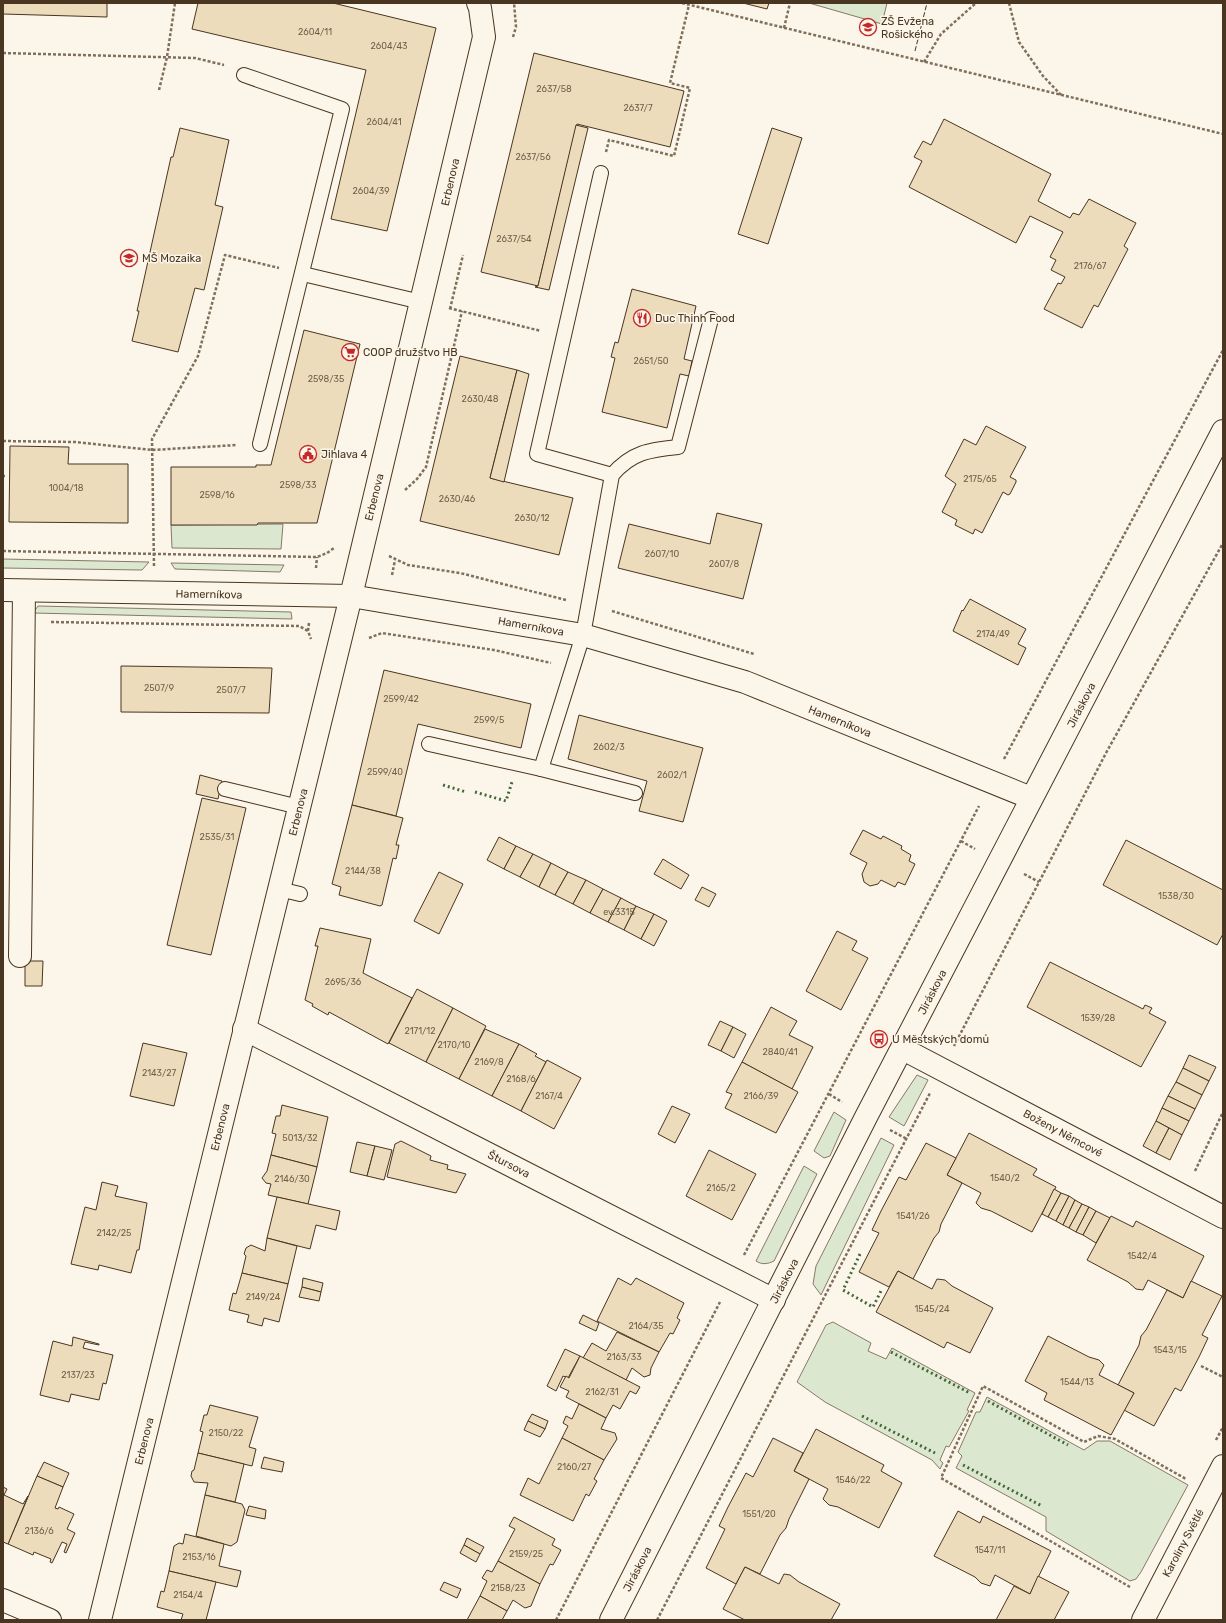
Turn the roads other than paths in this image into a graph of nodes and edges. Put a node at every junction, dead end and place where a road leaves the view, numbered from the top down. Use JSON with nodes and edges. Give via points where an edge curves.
{"nodes":[{"id":1,"x":478,"y":3,"type":"edge"},
{"id":2,"x":244,"y":75,"type":"road end"},
{"id":3,"x":601,"y":173,"type":"road end"},
{"id":4,"x":303,"y":274,"type":"junction"},
{"id":5,"x":421,"y":302,"type":"junction"},
{"id":6,"x":711,"y":319,"type":"dead end"},
{"id":7,"x":1223,"y":431,"type":"edge"},
{"id":8,"x":260,"y":444,"type":"road end"},
{"id":9,"x":612,"y":475,"type":"junction"},
{"id":10,"x":13,"y":591,"type":"edge"},
{"id":11,"x":351,"y":596,"type":"junction"},
{"id":12,"x":583,"y":635,"type":"junction"},
{"id":13,"x":429,"y":744,"type":"dead end"},
{"id":14,"x":541,"y":769,"type":"junction"},
{"id":15,"x":225,"y":789,"type":"dead end"},
{"id":16,"x":635,"y":793,"type":"dead end"},
{"id":17,"x":1031,"y":798,"type":"junction"},
{"id":18,"x":299,"y":807,"type":"junction"},
{"id":19,"x":279,"y":889,"type":"junction"},
{"id":20,"x":300,"y":894,"type":"dead end"},
{"id":21,"x":20,"y":956,"type":"dead end"},
{"id":22,"x":244,"y":1029,"type":"junction"},
{"id":23,"x":903,"y":1049,"type":"junction"},
{"id":24,"x":1223,"y":1217,"type":"edge"},
{"id":25,"x":774,"y":1300,"type":"junction"},
{"id":26,"x":1223,"y":1467,"type":"edge"},
{"id":27,"x":3,"y":1600,"type":"edge"},
{"id":28,"x":50,"y":1620,"type":"edge"},
{"id":29,"x":100,"y":1620,"type":"edge"},
{"id":30,"x":611,"y":1620,"type":"edge"},
{"id":31,"x":1143,"y":1620,"type":"edge"}],
"edges":[{"from":1,"to":5,"type":"street","name":"Erbenova","via":[[484,37]]},
{"from":2,"to":4,"type":"lane","via":[[342,109]]},
{"from":3,"to":9,"type":"lane","via":[[537,454]]},
{"from":4,"to":5,"type":"lane"},
{"from":4,"to":8,"type":"lane"},
{"from":5,"to":11,"type":"street","name":"Erbenova"},
{"from":6,"to":9,"type":"lane","via":[[678,447],[651,449],[638,454],[622,463]]},
{"from":7,"to":17,"type":"street","name":"Jiráskova"},
{"from":9,"to":12,"type":"lane"},
{"from":10,"to":11,"type":"street","name":"Hamerníkova"},
{"from":10,"to":21,"type":"street","via":[[24,622]]},
{"from":11,"to":12,"type":"street","name":"Hamerníkova"},
{"from":11,"to":18,"type":"street","name":"Erbenova"},
{"from":12,"to":14,"type":"lane"},
{"from":12,"to":17,"type":"street","name":"Hamerníkova","via":[[745,682]]},
{"from":13,"to":14,"type":"lane"},
{"from":14,"to":16,"type":"lane"},
{"from":15,"to":18,"type":"lane"},
{"from":17,"to":23,"type":"street","name":"Jiráskova"},
{"from":18,"to":19,"type":"street","name":"Erbenova"},
{"from":19,"to":20,"type":"lane"},
{"from":19,"to":22,"type":"street","name":"Erbenova"},
{"from":22,"to":25,"type":"street","name":"Štursova"},
{"from":22,"to":29,"type":"street","name":"Erbenova"},
{"from":23,"to":24,"type":"street","name":"Boženy Němcové"},
{"from":23,"to":25,"type":"street","name":"Jiráskova"},
{"from":25,"to":30,"type":"street","name":"Jiráskova"},
{"from":26,"to":31,"type":"street","name":"Karoliny Světlé"},
{"from":27,"to":28,"type":"street"}]}
